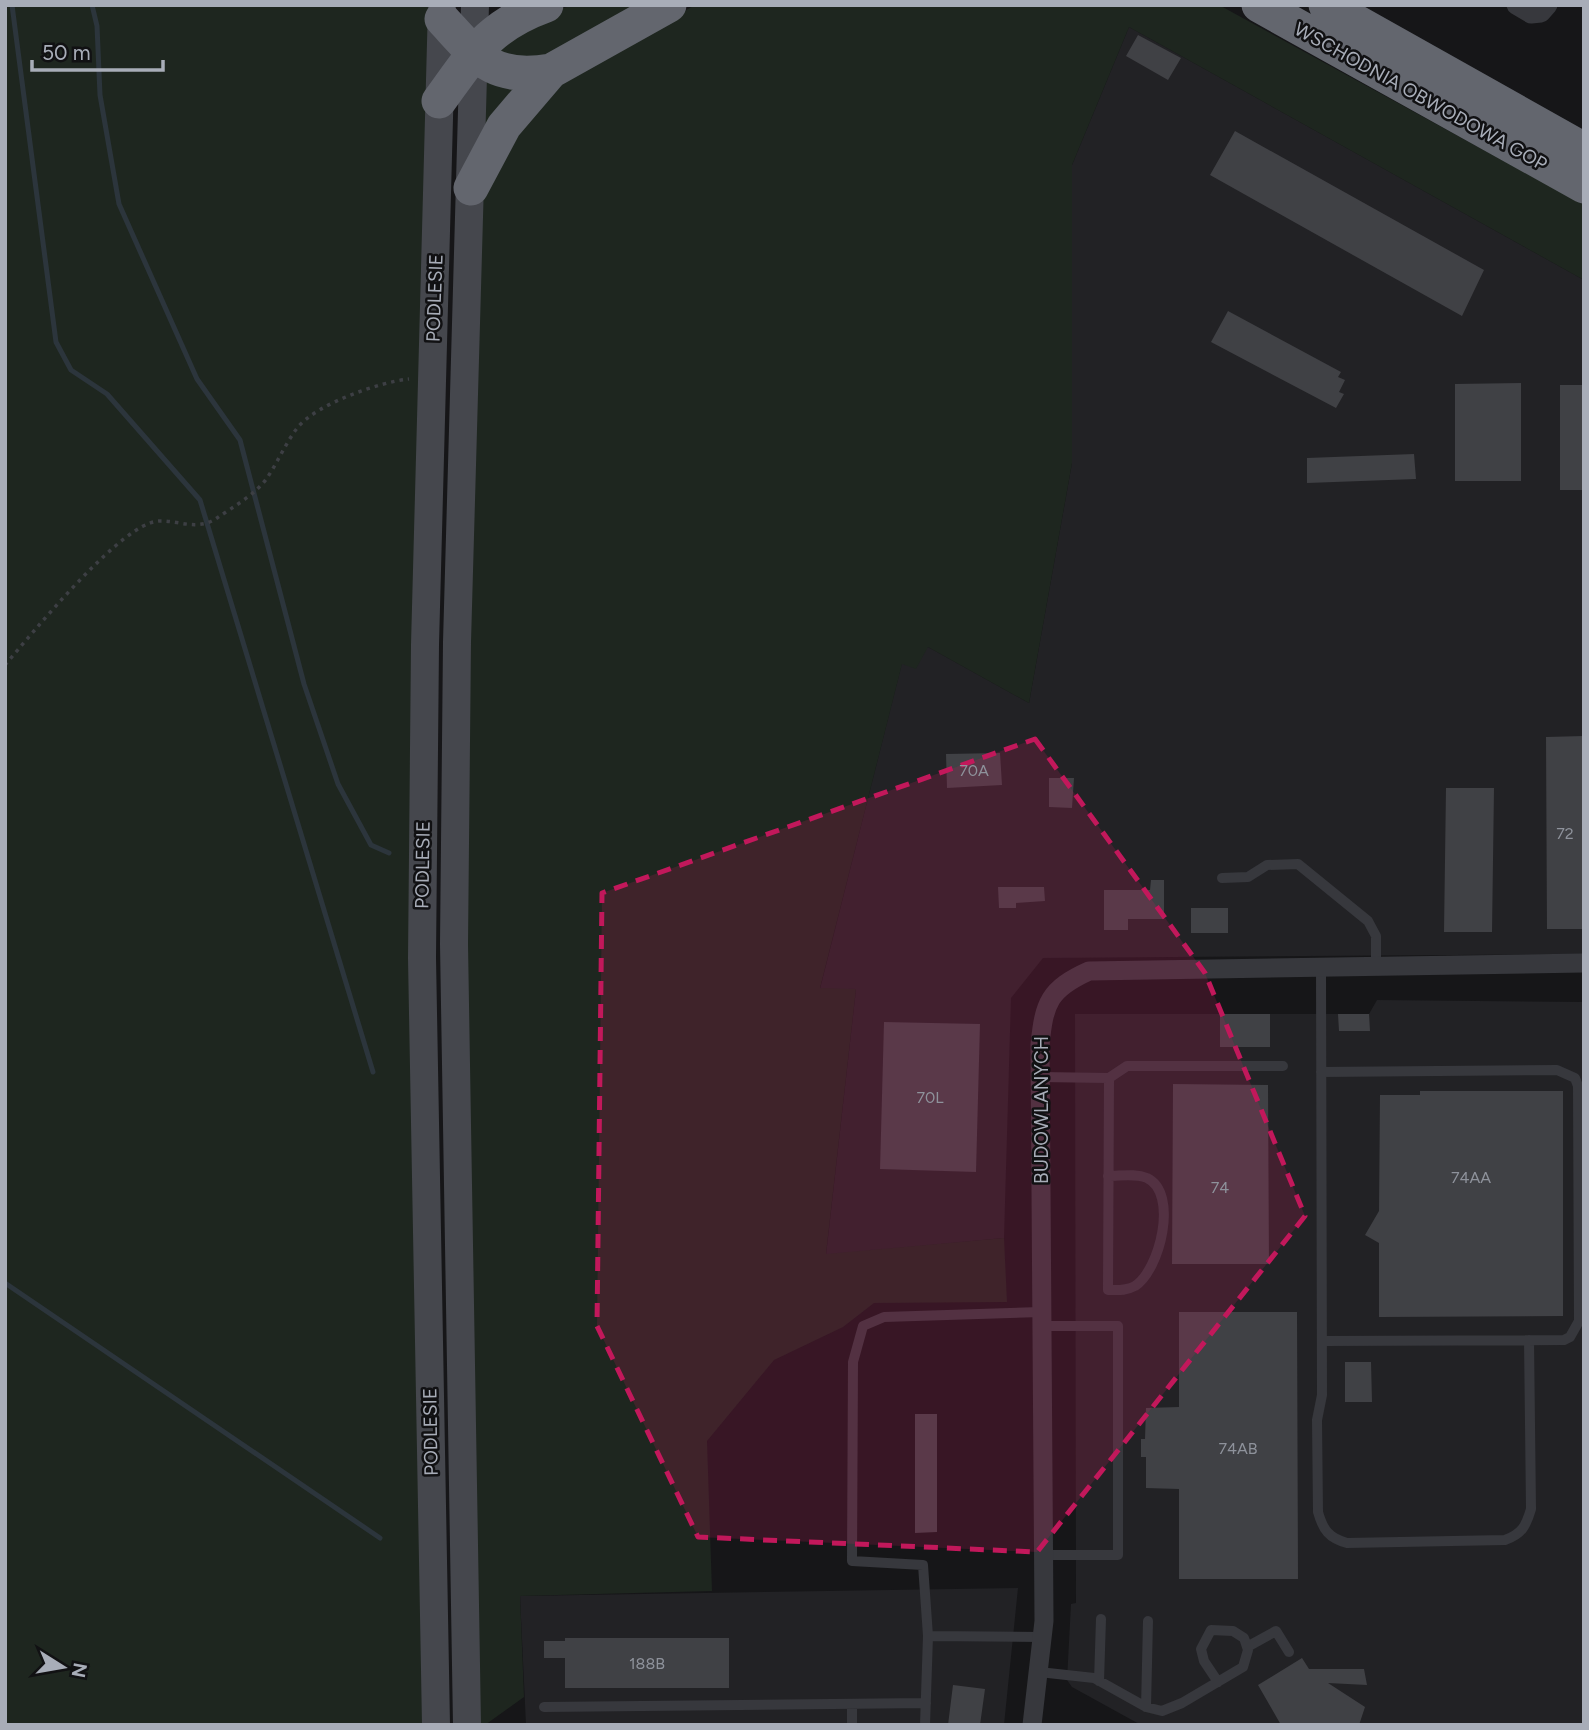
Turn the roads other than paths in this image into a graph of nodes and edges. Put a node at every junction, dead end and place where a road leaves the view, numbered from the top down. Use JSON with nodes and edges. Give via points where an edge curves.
{"nodes":[{"id":1,"x":475,"y":5,"type":"edge"},
{"id":2,"x":546,"y":5,"type":"edge"},
{"id":3,"x":669,"y":5,"type":"edge"},
{"id":4,"x":1259,"y":5,"type":"edge"},
{"id":5,"x":1326,"y":5,"type":"edge"},
{"id":6,"x":1516,"y":5,"type":"edge"},
{"id":7,"x":1548,"y":5,"type":"edge"},
{"id":8,"x":442,"y":12,"type":"edge"},
{"id":9,"x":474,"y":53,"type":"junction"},
{"id":10,"x":551,"y":71,"type":"junction"},
{"id":11,"x":439,"y":101,"type":"junction"},
{"id":12,"x":1584,"y":150,"type":"edge"},
{"id":13,"x":1584,"y":186,"type":"edge"},
{"id":14,"x":471,"y":188,"type":"junction"},
{"id":15,"x":1222,"y":878,"type":"dead end"},
{"id":16,"x":1584,"y":963,"type":"edge"},
{"id":17,"x":1321,"y":967,"type":"junction"},
{"id":18,"x":1376,"y":967,"type":"junction"},
{"id":19,"x":1283,"y":1066,"type":"dead end"},
{"id":20,"x":1321,"y":1072,"type":"junction"},
{"id":21,"x":1040,"y":1077,"type":"junction"},
{"id":22,"x":1109,"y":1078,"type":"junction"},
{"id":23,"x":1108,"y":1176,"type":"junction"},
{"id":24,"x":1041,"y":1319,"type":"junction"},
{"id":25,"x":1529,"y":1340,"type":"junction"},
{"id":26,"x":1321,"y":1341,"type":"junction"},
{"id":27,"x":1043,"y":1555,"type":"junction"},
{"id":28,"x":1101,"y":1619,"type":"dead end"},
{"id":29,"x":1148,"y":1621,"type":"dead end"},
{"id":30,"x":928,"y":1636,"type":"junction"},
{"id":31,"x":1042,"y":1637,"type":"junction"},
{"id":32,"x":1247,"y":1647,"type":"junction"},
{"id":33,"x":1289,"y":1652,"type":"dead end"},
{"id":34,"x":1039,"y":1672,"type":"junction"},
{"id":35,"x":1099,"y":1681,"type":"junction"},
{"id":36,"x":1218,"y":1682,"type":"junction"},
{"id":37,"x":926,"y":1703,"type":"junction"},
{"id":38,"x":852,"y":1704,"type":"junction"},
{"id":39,"x":544,"y":1707,"type":"dead end"},
{"id":40,"x":1146,"y":1707,"type":"junction"},
{"id":41,"x":436,"y":1725,"type":"edge"},
{"id":42,"x":467,"y":1725,"type":"edge"},
{"id":43,"x":852,"y":1725,"type":"edge"},
{"id":44,"x":925,"y":1725,"type":"edge"},
{"id":45,"x":1032,"y":1725,"type":"edge"}],
"edges":[{"from":1,"to":9,"type":"street","name":"PODLESIE"},
{"from":2,"to":9,"type":"highway","via":[[497,31]]},
{"from":3,"to":10,"type":"highway"},
{"from":4,"to":13,"type":"highway","name":"WSCHODNIA OBWODOWA GOP"},
{"from":5,"to":12,"type":"highway","name":"WSCHODNIA OBWODOWA GOP"},
{"from":6,"to":7,"type":"street","via":[[1531,14],[1541,13]]},
{"from":8,"to":9,"type":"highway"},
{"from":8,"to":11,"type":"street","name":"PODLESIE"},
{"from":9,"to":10,"type":"highway","via":[[485,64],[514,73]]},
{"from":9,"to":11,"type":"highway"},
{"from":9,"to":14,"type":"street","name":"PODLESIE"},
{"from":10,"to":14,"type":"highway","via":[[504,126]]},
{"from":11,"to":41,"type":"street","name":"PODLESIE","via":[[422,958]]},
{"from":14,"to":42,"type":"street","name":"PODLESIE","via":[[457,642],[454,944]]},
{"from":15,"to":18,"type":"lane","via":[[1248,877],[1267,865],[1298,864],[1368,921],[1376,936]]},
{"from":16,"to":18,"type":"street","name":"BUDOWLANYCH"},
{"from":17,"to":18,"type":"street","name":"BUDOWLANYCH"},
{"from":17,"to":20,"type":"lane"},
{"from":17,"to":21,"type":"street","name":"BUDOWLANYCH","via":[[1089,971],[1068,980],[1051,996],[1043,1014]]},
{"from":19,"to":22,"type":"lane","via":[[1127,1066]]},
{"from":20,"to":25,"type":"lane","via":[[1558,1070],[1574,1078],[1578,1086],[1579,1321],[1564,1340]]},
{"from":20,"to":26,"type":"lane"},
{"from":21,"to":22,"type":"lane"},
{"from":21,"to":24,"type":"street","name":"BUDOWLANYCH"},
{"from":22,"to":23,"type":"lane"},
{"from":23,"to":23,"type":"lane","via":[[1149,1179],[1161,1199],[1161,1244],[1145,1276],[1126,1290],[1108,1290]]},
{"from":24,"to":27,"type":"street","name":"BUDOWLANYCH"},
{"from":24,"to":27,"type":"lane","via":[[1118,1326],[1118,1555]]},
{"from":24,"to":30,"type":"lane","via":[[884,1317],[863,1326],[856,1343],[852,1560],[923,1565]]},
{"from":25,"to":26,"type":"lane"},
{"from":25,"to":26,"type":"lane","via":[[1531,1509],[1527,1525],[1505,1541],[1347,1543],[1332,1539],[1321,1526],[1318,1512]]},
{"from":27,"to":31,"type":"street","name":"BUDOWLANYCH"},
{"from":28,"to":35,"type":"lane"},
{"from":29,"to":40,"type":"lane"},
{"from":30,"to":31,"type":"lane"},
{"from":30,"to":37,"type":"lane"},
{"from":31,"to":34,"type":"street","name":"BUDOWLANYCH"},
{"from":32,"to":33,"type":"lane","via":[[1276,1630]]},
{"from":32,"to":36,"type":"lane","via":[[1243,1667]]},
{"from":32,"to":36,"type":"lane","via":[[1244,1638],[1233,1631],[1211,1630],[1201,1649]]},
{"from":34,"to":35,"type":"lane"},
{"from":34,"to":45,"type":"street","name":"BUDOWLANYCH"},
{"from":35,"to":40,"type":"lane"},
{"from":36,"to":40,"type":"lane","via":[[1162,1711]]},
{"from":37,"to":38,"type":"lane"},
{"from":37,"to":44,"type":"lane"},
{"from":38,"to":39,"type":"lane"},
{"from":38,"to":43,"type":"lane"}]}
